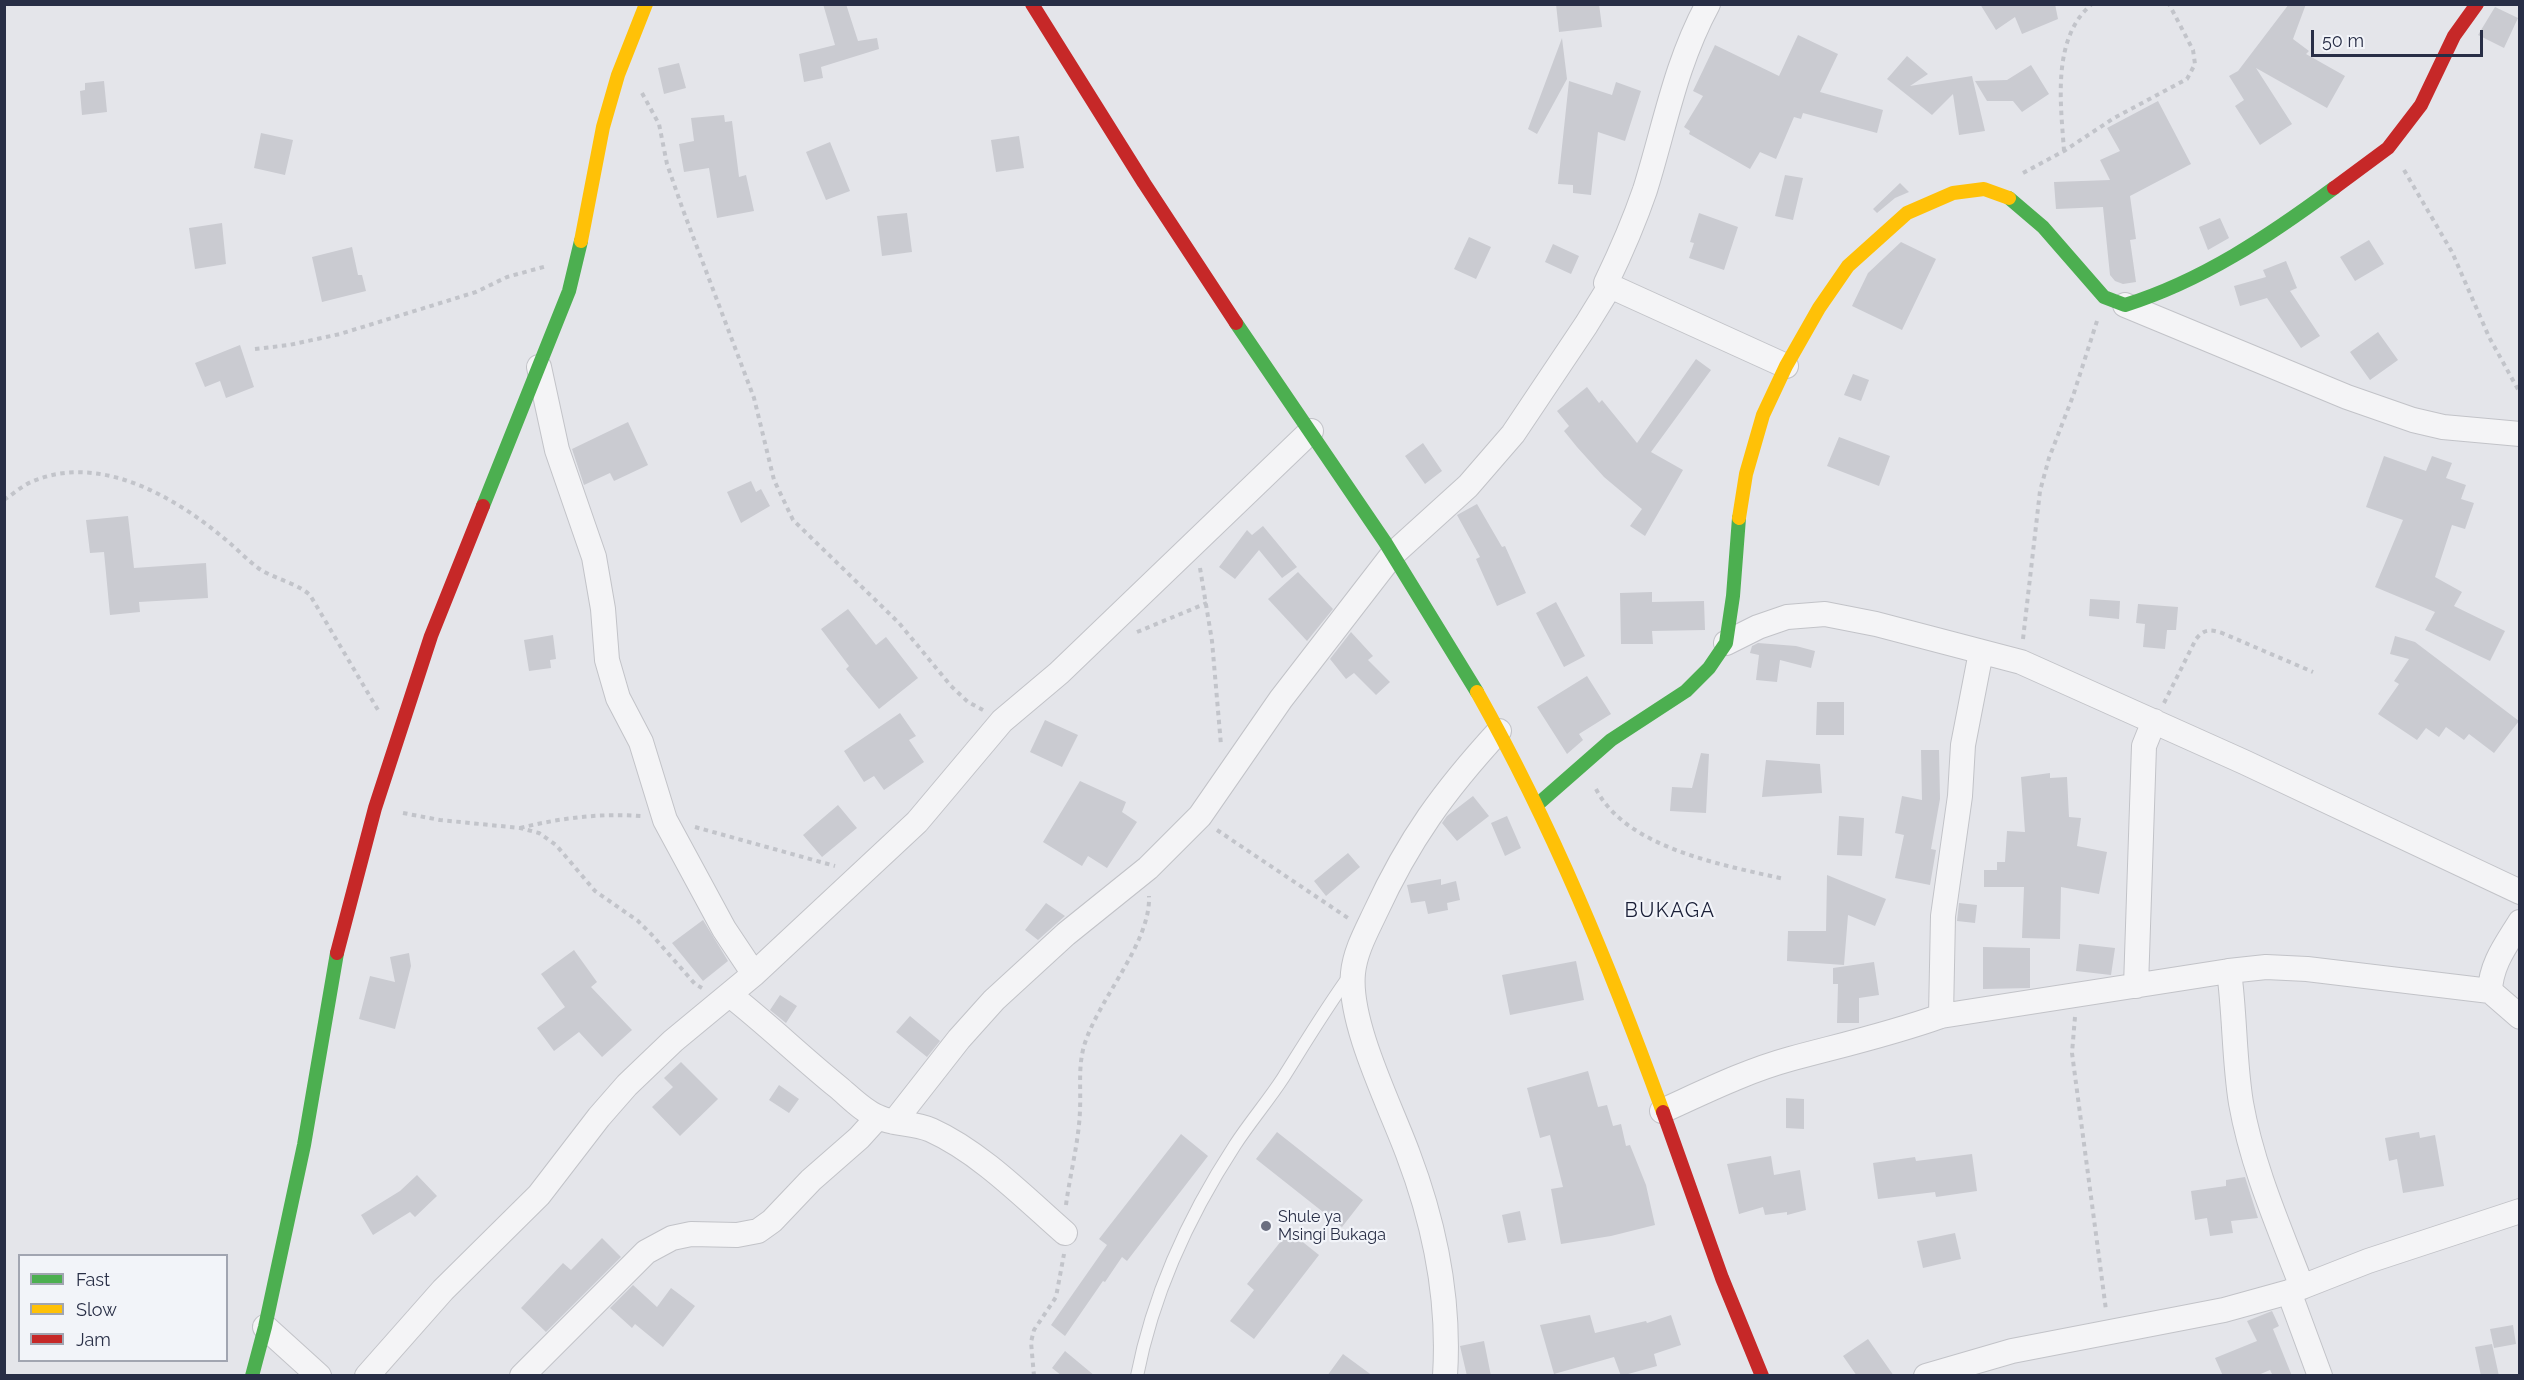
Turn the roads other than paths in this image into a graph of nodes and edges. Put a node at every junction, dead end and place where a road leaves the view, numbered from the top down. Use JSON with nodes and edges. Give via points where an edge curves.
{"nodes":[{"id":1,"x":646,"y":4,"type":"edge"},
{"id":2,"x":1032,"y":4,"type":"edge"},
{"id":3,"x":1708,"y":4,"type":"edge"},
{"id":4,"x":2477,"y":4,"type":"edge"},
{"id":5,"x":1610,"y":286,"type":"junction"},
{"id":6,"x":2115,"y":301,"type":"junction"},
{"id":7,"x":1786,"y":366,"type":"junction"},
{"id":8,"x":539,"y":367,"type":"junction"},
{"id":9,"x":1311,"y":431,"type":"junction"},
{"id":10,"x":2520,"y":434,"type":"edge"},
{"id":11,"x":1393,"y":554,"type":"junction"},
{"id":12,"x":1726,"y":644,"type":"junction"},
{"id":13,"x":1981,"y":652,"type":"junction"},
{"id":14,"x":2154,"y":721,"type":"junction"},
{"id":15,"x":1499,"y":730,"type":"junction"},
{"id":16,"x":1538,"y":804,"type":"junction"},
{"id":17,"x":2520,"y":892,"type":"edge"},
{"id":18,"x":2520,"y":922,"type":"edge"},
{"id":19,"x":1353,"y":971,"type":"junction"},
{"id":20,"x":2229,"y":971,"type":"junction"},
{"id":21,"x":754,"y":974,"type":"junction"},
{"id":22,"x":2136,"y":986,"type":"junction"},
{"id":23,"x":2490,"y":990,"type":"junction"},
{"id":24,"x":730,"y":994,"type":"junction"},
{"id":25,"x":1941,"y":1016,"type":"junction"},
{"id":26,"x":2520,"y":1017,"type":"edge"},
{"id":27,"x":1662,"y":1111,"type":"junction"},
{"id":28,"x":886,"y":1120,"type":"junction"},
{"id":29,"x":2520,"y":1211,"type":"edge"},
{"id":30,"x":1065,"y":1233,"type":"road end"},
{"id":31,"x":2295,"y":1289,"type":"junction"},
{"id":32,"x":265,"y":1328,"type":"junction"},
{"id":33,"x":252,"y":1376,"type":"edge"},
{"id":34,"x":319,"y":1376,"type":"edge"},
{"id":35,"x":367,"y":1376,"type":"edge"},
{"id":36,"x":522,"y":1376,"type":"edge"},
{"id":37,"x":1137,"y":1376,"type":"edge"},
{"id":38,"x":1445,"y":1376,"type":"edge"},
{"id":39,"x":1761,"y":1376,"type":"edge"},
{"id":40,"x":1926,"y":1376,"type":"edge"},
{"id":41,"x":2320,"y":1376,"type":"edge"}],
"edges":[{"from":1,"to":8,"type":"street","via":[[618,75],[603,127],[569,291]]},
{"from":2,"to":9,"type":"street","via":[[1210,286]]},
{"from":3,"to":5,"type":"street","via":[[1680,65],[1645,190],[1606,283]]},
{"from":4,"to":6,"type":"street","via":[[2454,36],[2421,105],[2388,148],[2276,231],[2224,263],[2191,279]]},
{"from":5,"to":7,"type":"street"},
{"from":5,"to":11,"type":"street","via":[[1513,434],[1468,486]]},
{"from":6,"to":7,"type":"street","via":[[2006,195],[1984,189],[1953,193],[1907,213],[1848,266]]},
{"from":6,"to":10,"type":"street","via":[[2347,397],[2413,420],[2443,427]]},
{"from":7,"to":12,"type":"street","via":[[1763,415],[1746,474]]},
{"from":8,"to":21,"type":"street","via":[[557,450],[594,557],[610,678],[641,742],[665,820],[724,929]]},
{"from":8,"to":32,"type":"street","via":[[431,636],[375,807],[340,937],[304,1145]]},
{"from":9,"to":11,"type":"street"},
{"from":9,"to":21,"type":"street","via":[[1059,673],[1002,721],[917,822]]},
{"from":11,"to":15,"type":"street"},
{"from":11,"to":28,"type":"street","via":[[1322,644],[1200,816],[1149,868],[1066,934],[994,1000]]},
{"from":12,"to":13,"type":"street","via":[[1787,617],[1825,614]]},
{"from":12,"to":16,"type":"street","via":[[1686,691],[1611,740]]},
{"from":13,"to":14,"type":"street","via":[[2021,663]]},
{"from":13,"to":25,"type":"street","via":[[1965,735],[1943,916]]},
{"from":14,"to":17,"type":"street"},
{"from":14,"to":22,"type":"street","via":[[2144,747]]},
{"from":15,"to":16,"type":"street"},
{"from":15,"to":19,"type":"street","via":[[1457,776],[1396,867]]},
{"from":16,"to":27,"type":"street","via":[[1598,941]]},
{"from":18,"to":23,"type":"street","via":[[2496,962]]},
{"from":19,"to":37,"type":"lane","via":[[1234,1146],[1191,1222],[1150,1322]]},
{"from":19,"to":38,"type":"street","via":[[1355,1009],[1363,1036],[1432,1226],[1445,1300]]},
{"from":20,"to":22,"type":"street"},
{"from":20,"to":23,"type":"street","via":[[2266,967],[2307,969]]},
{"from":20,"to":31,"type":"street","via":[[2238,1081],[2247,1133]]},
{"from":21,"to":24,"type":"street"},
{"from":22,"to":25,"type":"street"},
{"from":23,"to":26,"type":"street"},
{"from":24,"to":28,"type":"street","via":[[802,1059]]},
{"from":24,"to":35,"type":"street","via":[[627,1085],[539,1195],[443,1290]]},
{"from":25,"to":27,"type":"street","via":[[1896,1032],[1789,1059]]},
{"from":27,"to":39,"type":"street","via":[[1722,1282]]},
{"from":28,"to":30,"type":"street","via":[[930,1129],[952,1142]]},
{"from":28,"to":36,"type":"street","via":[[859,1138],[758,1231],[737,1235],[691,1234],[672,1238],[646,1252]]},
{"from":29,"to":31,"type":"street"},
{"from":31,"to":40,"type":"street","via":[[2167,1323],[2012,1351]]},
{"from":31,"to":41,"type":"street"},
{"from":32,"to":33,"type":"street"},
{"from":32,"to":34,"type":"street"}]}
